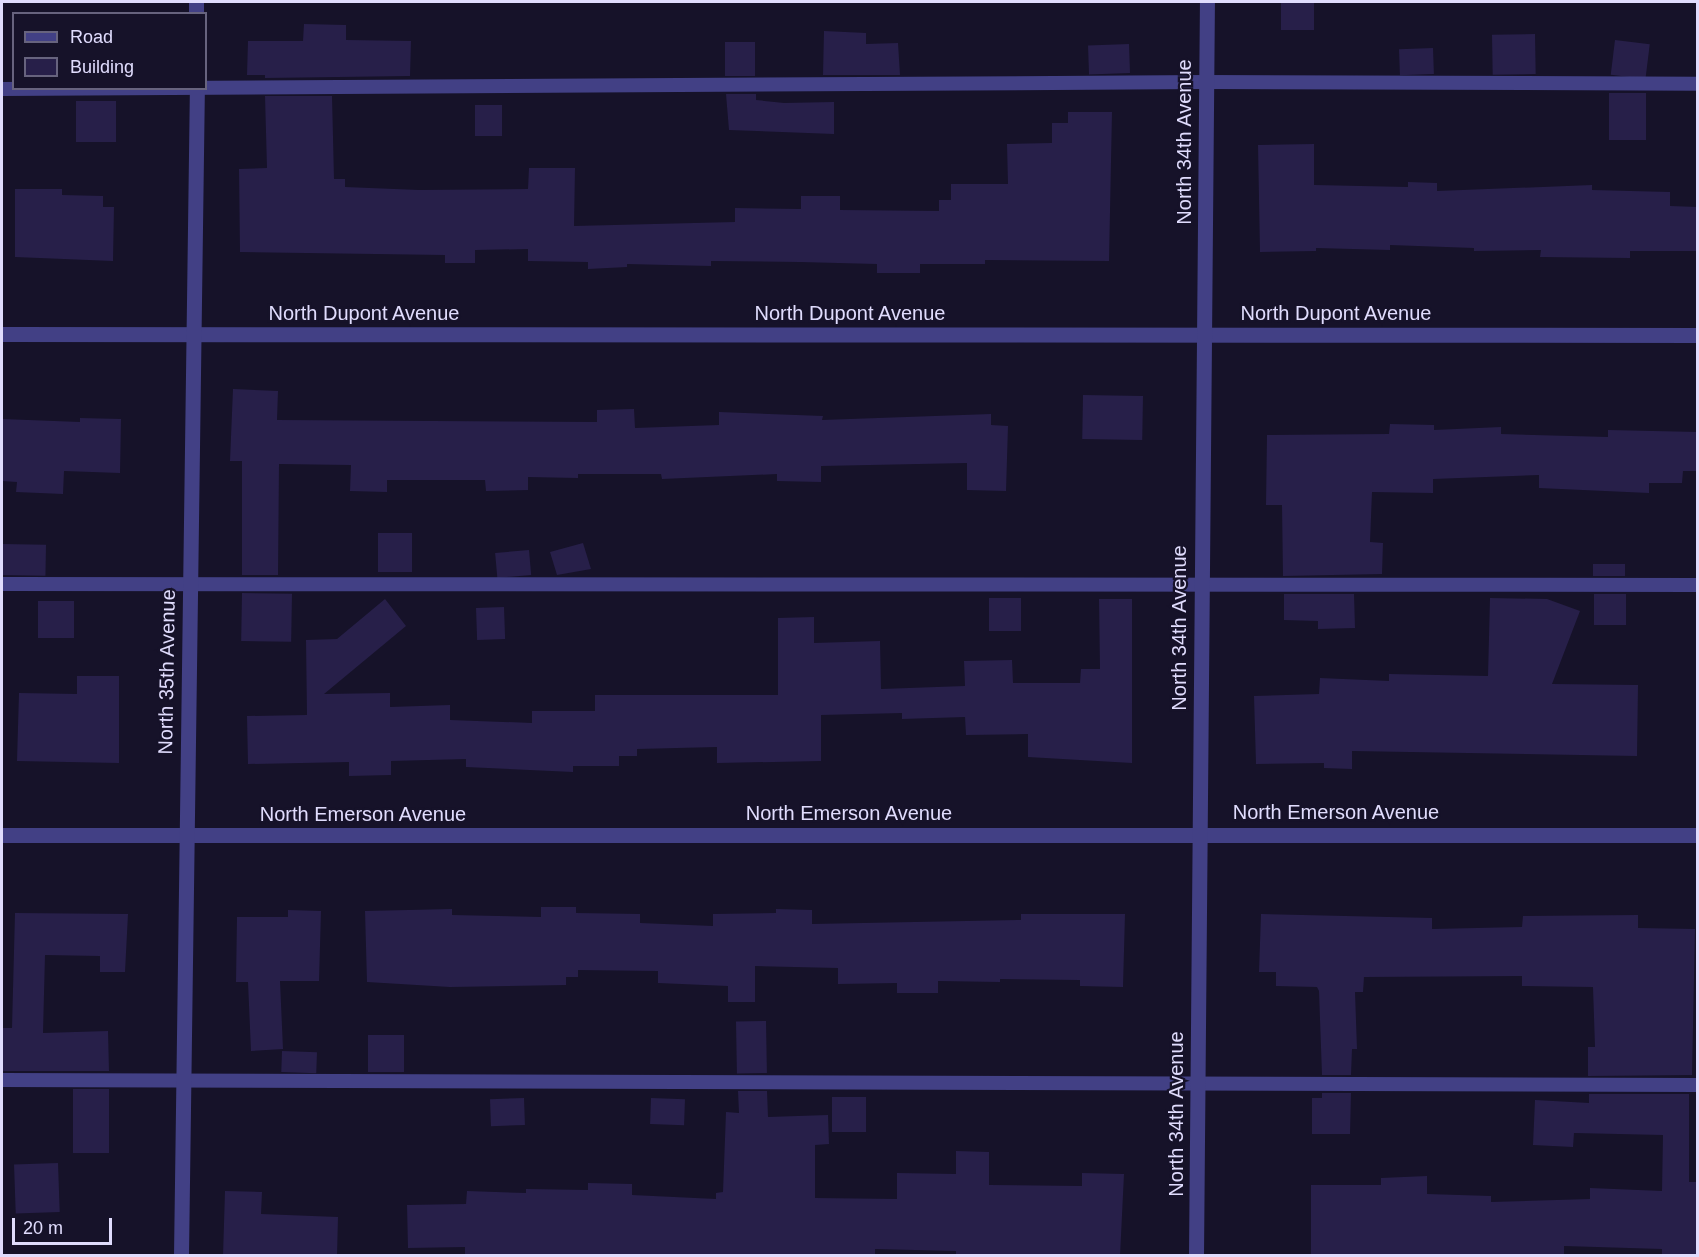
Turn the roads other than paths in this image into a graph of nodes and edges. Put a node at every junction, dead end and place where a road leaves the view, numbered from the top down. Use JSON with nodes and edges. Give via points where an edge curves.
{"nodes":[{"id":1,"x":1207,"y":2,"type":"edge"},
{"id":2,"x":1205,"y":82,"type":"junction"},
{"id":3,"x":1698,"y":84,"type":"edge"},
{"id":4,"x":207,"y":89,"type":"edge"},
{"id":5,"x":197,"y":90,"type":"edge"},
{"id":6,"x":2,"y":334,"type":"edge"},
{"id":7,"x":194,"y":334,"type":"junction"},
{"id":8,"x":1204,"y":334,"type":"junction"},
{"id":9,"x":1698,"y":335,"type":"edge"},
{"id":10,"x":2,"y":584,"type":"edge"},
{"id":11,"x":190,"y":584,"type":"junction"},
{"id":12,"x":1200,"y":585,"type":"junction"},
{"id":13,"x":1698,"y":585,"type":"edge"},
{"id":14,"x":1198,"y":833,"type":"junction"},
{"id":15,"x":2,"y":835,"type":"edge"},
{"id":16,"x":185,"y":835,"type":"junction"},
{"id":17,"x":1698,"y":835,"type":"edge"},
{"id":18,"x":2,"y":1080,"type":"edge"},
{"id":19,"x":181,"y":1080,"type":"junction"},
{"id":20,"x":1197,"y":1083,"type":"junction"},
{"id":21,"x":1698,"y":1085,"type":"edge"},
{"id":22,"x":181,"y":1256,"type":"edge"},
{"id":23,"x":1196,"y":1256,"type":"edge"}],
"edges":[{"from":1,"to":2,"type":"street","name":"North 34th Avenue"},
{"from":2,"to":3,"type":"lane"},
{"from":2,"to":4,"type":"lane"},
{"from":2,"to":8,"type":"street","name":"North 34th Avenue"},
{"from":5,"to":7,"type":"street","name":"North 35th Avenue"},
{"from":6,"to":7,"type":"street","name":"North Dupont Avenue"},
{"from":7,"to":8,"type":"street","name":"North Dupont Avenue"},
{"from":7,"to":11,"type":"street","name":"North 35th Avenue"},
{"from":8,"to":9,"type":"street","name":"North Dupont Avenue"},
{"from":8,"to":12,"type":"street","name":"North 34th Avenue"},
{"from":10,"to":11,"type":"lane"},
{"from":11,"to":12,"type":"lane"},
{"from":11,"to":16,"type":"street","name":"North 35th Avenue"},
{"from":12,"to":13,"type":"lane"},
{"from":12,"to":14,"type":"street","name":"North 34th Avenue"},
{"from":14,"to":16,"type":"street","name":"North Emerson Avenue"},
{"from":14,"to":17,"type":"street","name":"North Emerson Avenue"},
{"from":14,"to":20,"type":"street","name":"North 34th Avenue"},
{"from":15,"to":16,"type":"street","name":"North Emerson Avenue"},
{"from":16,"to":19,"type":"street","name":"North 35th Avenue"},
{"from":18,"to":19,"type":"lane"},
{"from":19,"to":20,"type":"lane"},
{"from":19,"to":22,"type":"street","name":"North 35th Avenue"},
{"from":20,"to":21,"type":"lane"},
{"from":20,"to":23,"type":"street","name":"North 34th Avenue"}]}
